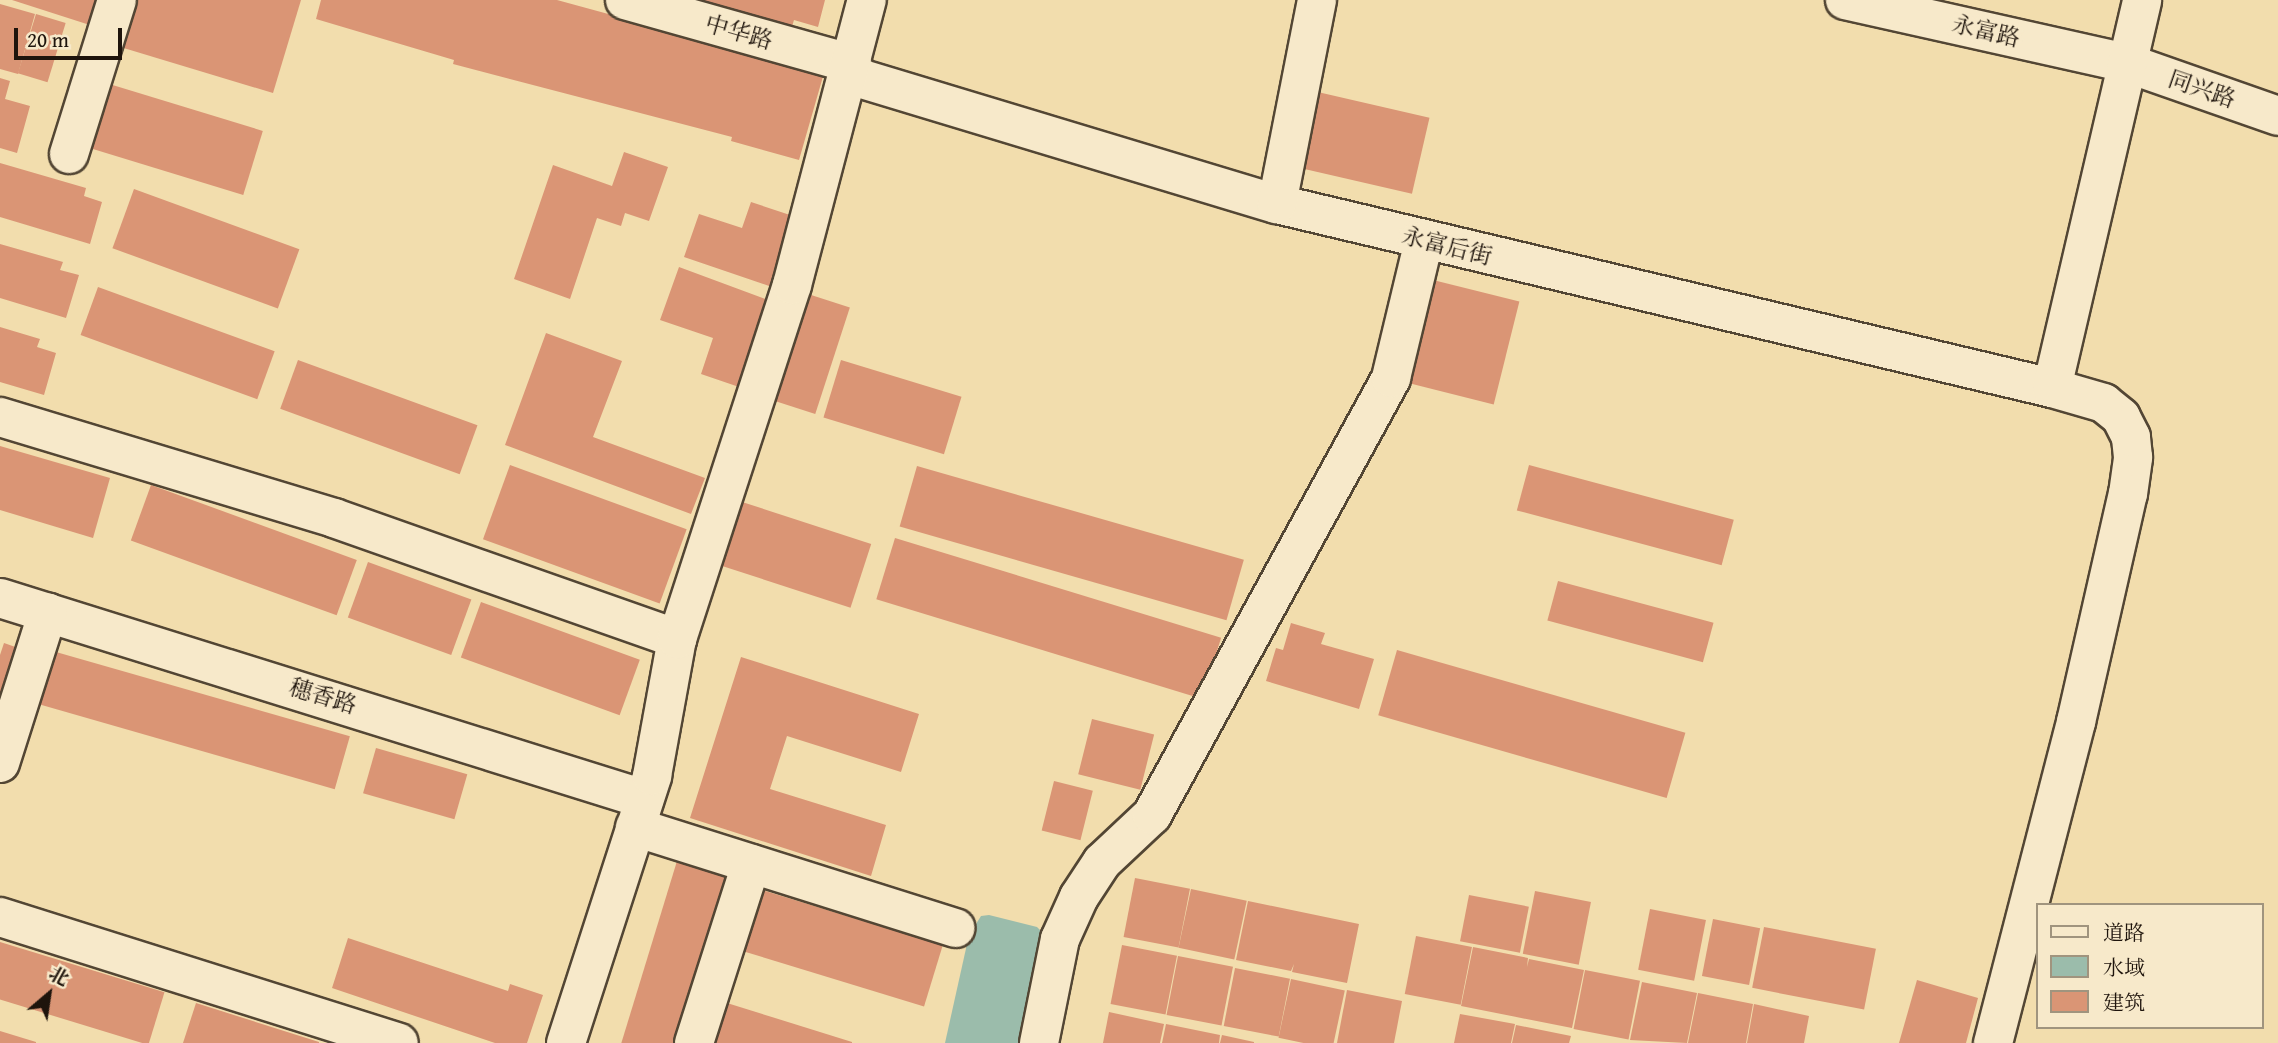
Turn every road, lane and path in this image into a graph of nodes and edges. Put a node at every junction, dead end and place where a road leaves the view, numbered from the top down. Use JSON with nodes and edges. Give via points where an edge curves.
{"nodes":[{"id":1,"x":117,"y":0,"type":"edge"},
{"id":2,"x":625,"y":0,"type":"edge"},
{"id":3,"x":867,"y":0,"type":"edge"},
{"id":4,"x":1317,"y":0,"type":"edge"},
{"id":5,"x":1844,"y":0,"type":"edge"},
{"id":6,"x":2142,"y":0,"type":"edge"},
{"id":7,"x":2127,"y":63,"type":"junction"},
{"id":8,"x":851,"y":70,"type":"junction"},
{"id":9,"x":2278,"y":116,"type":"edge"},
{"id":10,"x":69,"y":154,"type":"dead end"},
{"id":11,"x":1277,"y":204,"type":"junction"},
{"id":12,"x":1424,"y":241,"type":"junction"},
{"id":13,"x":2052,"y":388,"type":"junction"},
{"id":14,"x":0,"y":416,"type":"edge"},
{"id":15,"x":0,"y":598,"type":"edge"},
{"id":16,"x":48,"y":612,"type":"junction"},
{"id":17,"x":677,"y":639,"type":"junction"},
{"id":18,"x":1,"y":754,"type":"edge"},
{"id":19,"x":639,"y":813,"type":"junction"},
{"id":20,"x":751,"y":864,"type":"junction"},
{"id":21,"x":0,"y":917,"type":"edge"},
{"id":22,"x":955,"y":928,"type":"dead end"},
{"id":23,"x":399,"y":1043,"type":"edge"},
{"id":24,"x":566,"y":1043,"type":"edge"},
{"id":25,"x":694,"y":1043,"type":"edge"},
{"id":26,"x":1039,"y":1043,"type":"edge"},
{"id":27,"x":1993,"y":1043,"type":"edge"}],
"edges":[{"from":1,"to":10,"type":"street"},
{"from":2,"to":8,"type":"street","name":"中华路"},
{"from":3,"to":8,"type":"street"},
{"from":4,"to":11,"type":"street"},
{"from":5,"to":7,"type":"street","name":"永富路"},
{"from":6,"to":7,"type":"street"},
{"from":7,"to":9,"type":"street","name":"同兴路"},
{"from":7,"to":13,"type":"street"},
{"from":8,"to":11,"type":"street","name":"永富后街"},
{"from":8,"to":17,"type":"street","via":[[792,285]]},
{"from":11,"to":12,"type":"street","name":"永富后街"},
{"from":12,"to":13,"type":"street","name":"永富后街"},
{"from":12,"to":26,"type":"street","via":[[1402,341],[1385,389],[1152,815],[1102,862],[1079,897],[1060,939]]},
{"from":13,"to":27,"type":"street","name":"永富后街","via":[[2104,403],[2121,417],[2131,437],[2133,457],[2076,722]]},
{"from":14,"to":17,"type":"street","via":[[334,518]]},
{"from":15,"to":16,"type":"street","name":"穗香路"},
{"from":16,"to":18,"type":"street"},
{"from":16,"to":19,"type":"street","name":"穗香路"},
{"from":17,"to":19,"type":"street"},
{"from":19,"to":20,"type":"street","name":"穗香路"},
{"from":19,"to":24,"type":"street"},
{"from":20,"to":22,"type":"street","name":"穗香路"},
{"from":20,"to":25,"type":"street"},
{"from":21,"to":23,"type":"street"}]}
